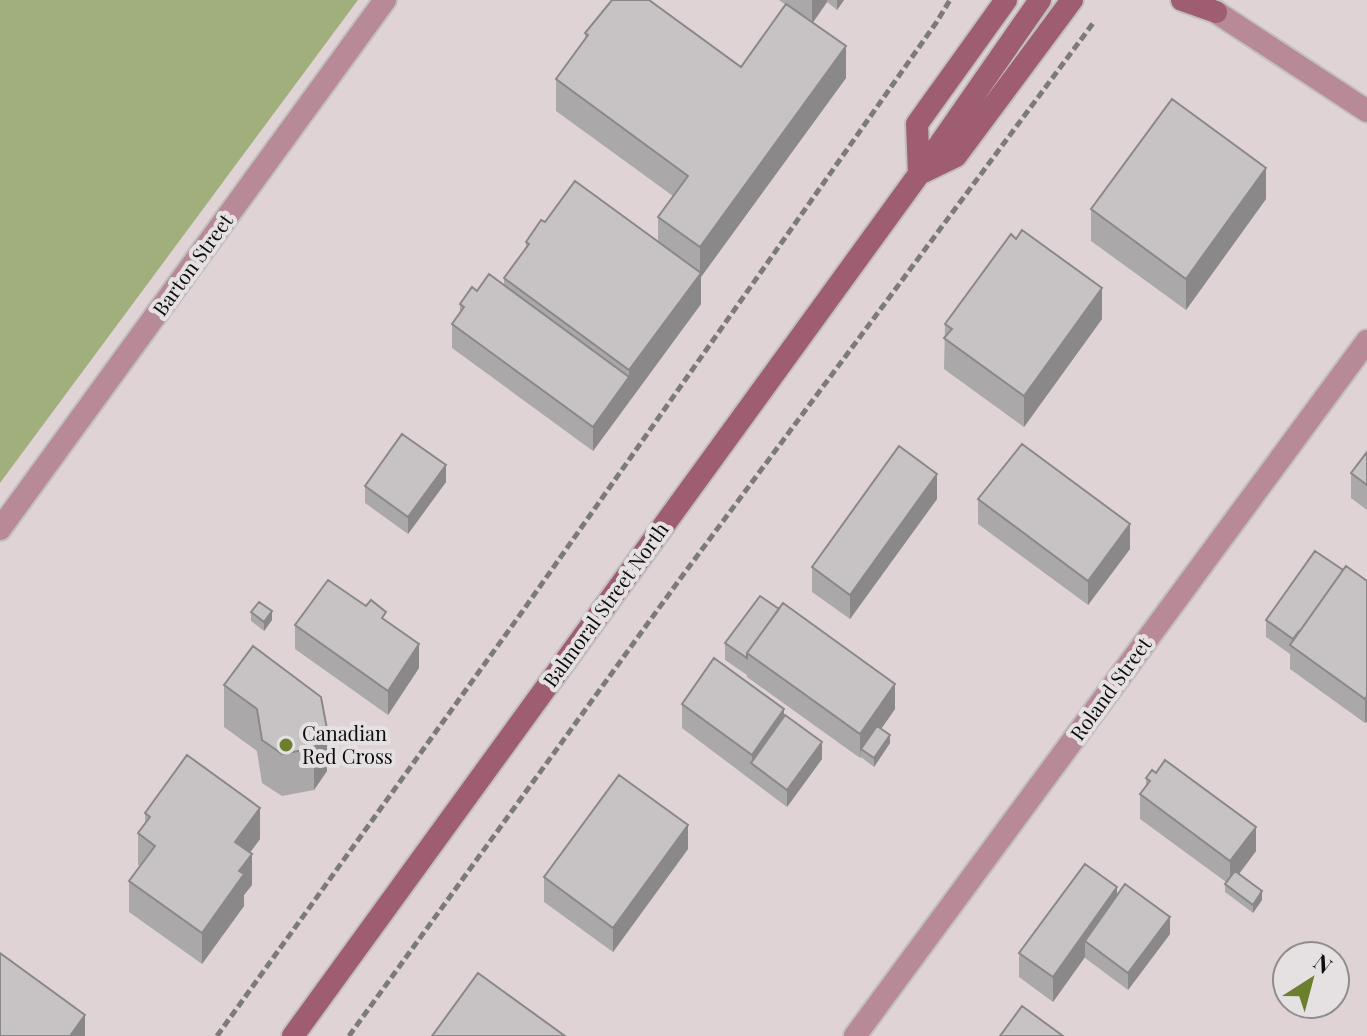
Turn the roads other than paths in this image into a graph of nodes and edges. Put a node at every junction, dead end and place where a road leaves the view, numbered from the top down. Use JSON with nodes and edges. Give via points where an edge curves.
{"nodes":[{"id":1,"x":385,"y":0,"type":"edge"},
{"id":2,"x":1040,"y":0,"type":"edge"},
{"id":3,"x":1072,"y":0,"type":"edge"},
{"id":4,"x":1182,"y":0,"type":"edge"},
{"id":5,"x":1001,"y":4,"type":"edge"},
{"id":6,"x":1210,"y":6,"type":"edge"},
{"id":7,"x":1367,"y":111,"type":"edge"},
{"id":8,"x":919,"y":174,"type":"junction"},
{"id":9,"x":1367,"y":341,"type":"edge"},
{"id":10,"x":0,"y":529,"type":"edge"},
{"id":11,"x":293,"y":1036,"type":"edge"},
{"id":12,"x":855,"y":1036,"type":"edge"}],
"edges":[{"from":1,"to":10,"type":"street","name":"Barton Street"},
{"from":2,"to":8,"type":"main road"},
{"from":3,"to":8,"type":"main road","name":"Balmoral Street North","via":[[956,156]]},
{"from":4,"to":6,"type":"main road"},
{"from":5,"to":8,"type":"main road","via":[[917,124]]},
{"from":6,"to":7,"type":"street"},
{"from":8,"to":11,"type":"main road","name":"Balmoral Street North"},
{"from":9,"to":12,"type":"street","name":"Roland Street"}]}
